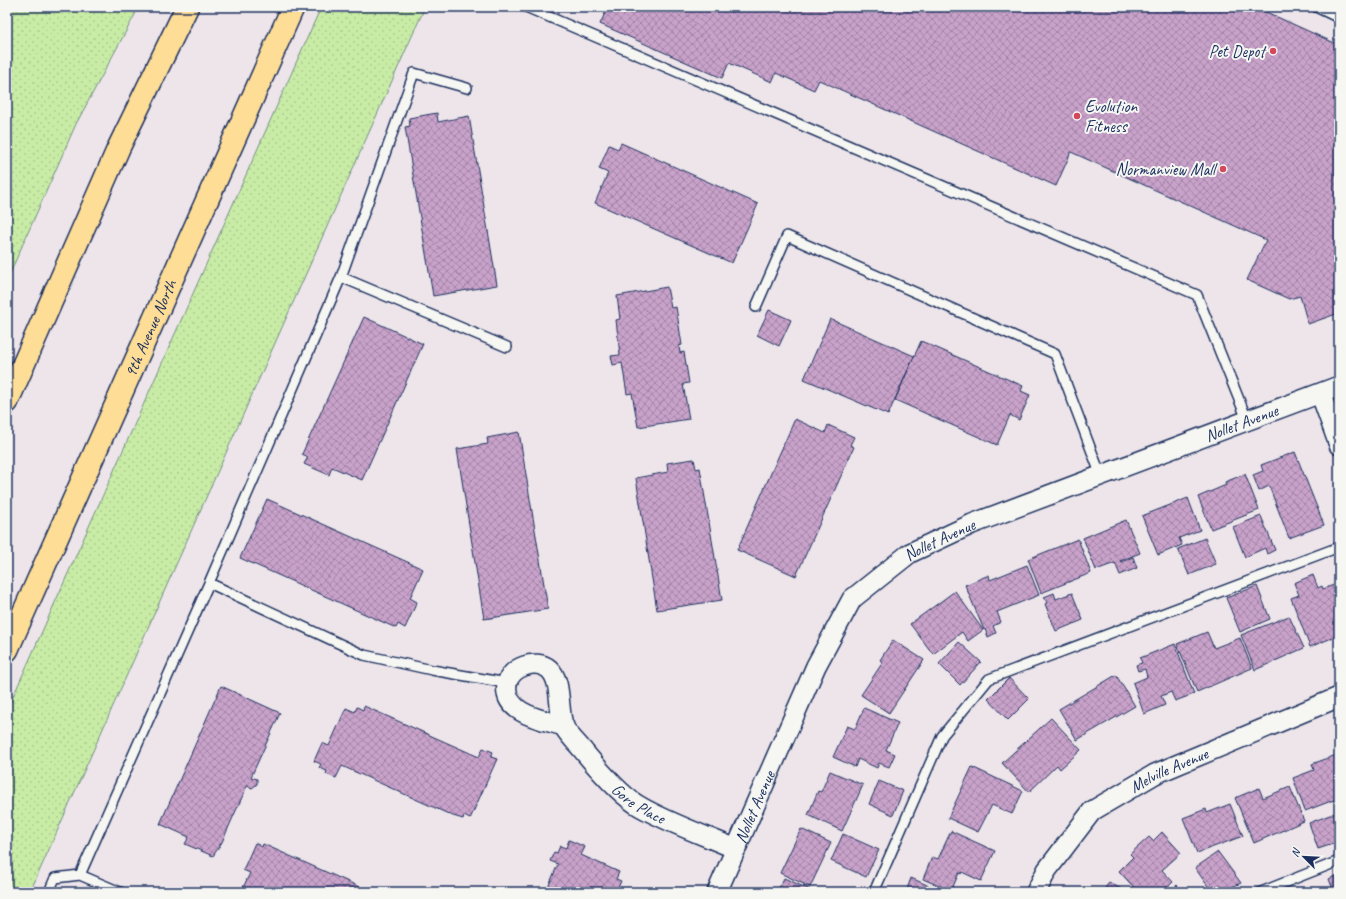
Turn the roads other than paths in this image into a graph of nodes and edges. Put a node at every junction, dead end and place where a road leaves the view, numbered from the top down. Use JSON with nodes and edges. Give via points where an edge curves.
{"nodes":[{"id":1,"x":187,"y":7,"type":"edge"},
{"id":2,"x":293,"y":7,"type":"edge"},
{"id":3,"x":526,"y":7,"type":"edge"},
{"id":4,"x":1316,"y":7,"type":"edge"},
{"id":5,"x":1339,"y":18,"type":"edge"},
{"id":6,"x":467,"y":88,"type":"dead end"},
{"id":7,"x":341,"y":277,"type":"junction"},
{"id":8,"x":756,"y":307,"type":"dead end"},
{"id":9,"x":507,"y":347,"type":"dead end"},
{"id":10,"x":1339,"y":386,"type":"edge"},
{"id":11,"x":1321,"y":395,"type":"junction"},
{"id":12,"x":7,"y":402,"type":"edge"},
{"id":13,"x":1248,"y":422,"type":"junction"},
{"id":14,"x":1339,"y":445,"type":"edge"},
{"id":15,"x":1101,"y":476,"type":"junction"},
{"id":16,"x":1339,"y":547,"type":"edge"},
{"id":17,"x":209,"y":583,"type":"junction"},
{"id":18,"x":7,"y":650,"type":"edge"},
{"id":19,"x":507,"y":683,"type":"junction"},
{"id":20,"x":1339,"y":697,"type":"edge"},
{"id":21,"x":564,"y":726,"type":"junction"},
{"id":22,"x":736,"y":849,"type":"junction"},
{"id":23,"x":1339,"y":861,"type":"edge"},
{"id":24,"x":80,"y":875,"type":"junction"},
{"id":25,"x":49,"y":892,"type":"edge"},
{"id":26,"x":120,"y":892,"type":"edge"},
{"id":27,"x":717,"y":892,"type":"edge"},
{"id":28,"x":874,"y":892,"type":"edge"},
{"id":29,"x":1036,"y":892,"type":"edge"},
{"id":30,"x":1261,"y":892,"type":"edge"}],
"edges":[{"from":1,"to":12,"type":"main road","via":[[119,147]]},
{"from":2,"to":18,"type":"main road","name":"9th Avenue North"},
{"from":3,"to":13,"type":"lane","via":[[1196,295]]},
{"from":4,"to":5,"type":"lane"},
{"from":6,"to":7,"type":"lane","via":[[414,74]]},
{"from":7,"to":9,"type":"lane"},
{"from":7,"to":17,"type":"lane"},
{"from":8,"to":15,"type":"lane","via":[[788,236],[1055,354]]},
{"from":10,"to":11,"type":"street","name":"Nollet Avenue"},
{"from":11,"to":13,"type":"street","name":"Nollet Avenue"},
{"from":11,"to":14,"type":"street"},
{"from":13,"to":15,"type":"street","name":"Nollet Avenue"},
{"from":15,"to":22,"type":"street","name":"Nollet Avenue","via":[[972,524],[910,553],[852,600],[816,666]]},
{"from":16,"to":28,"type":"lane","via":[[989,679],[942,736]]},
{"from":17,"to":19,"type":"lane","via":[[364,655]]},
{"from":17,"to":24,"type":"lane"},
{"from":19,"to":21,"type":"street","via":[[513,706],[527,715]]},
{"from":19,"to":21,"type":"street","via":[[524,665],[537,664],[549,669],[558,686]]},
{"from":20,"to":29,"type":"street","name":"Melville Avenue","via":[[1155,774],[1092,811],[1047,870]]},
{"from":21,"to":22,"type":"street","name":"Gore Place","via":[[604,775],[640,807]]},
{"from":22,"to":27,"type":"street","name":"Nollet Avenue"},
{"from":23,"to":30,"type":"lane"},
{"from":24,"to":25,"type":"lane","via":[[55,878]]},
{"from":24,"to":26,"type":"lane"}]}
